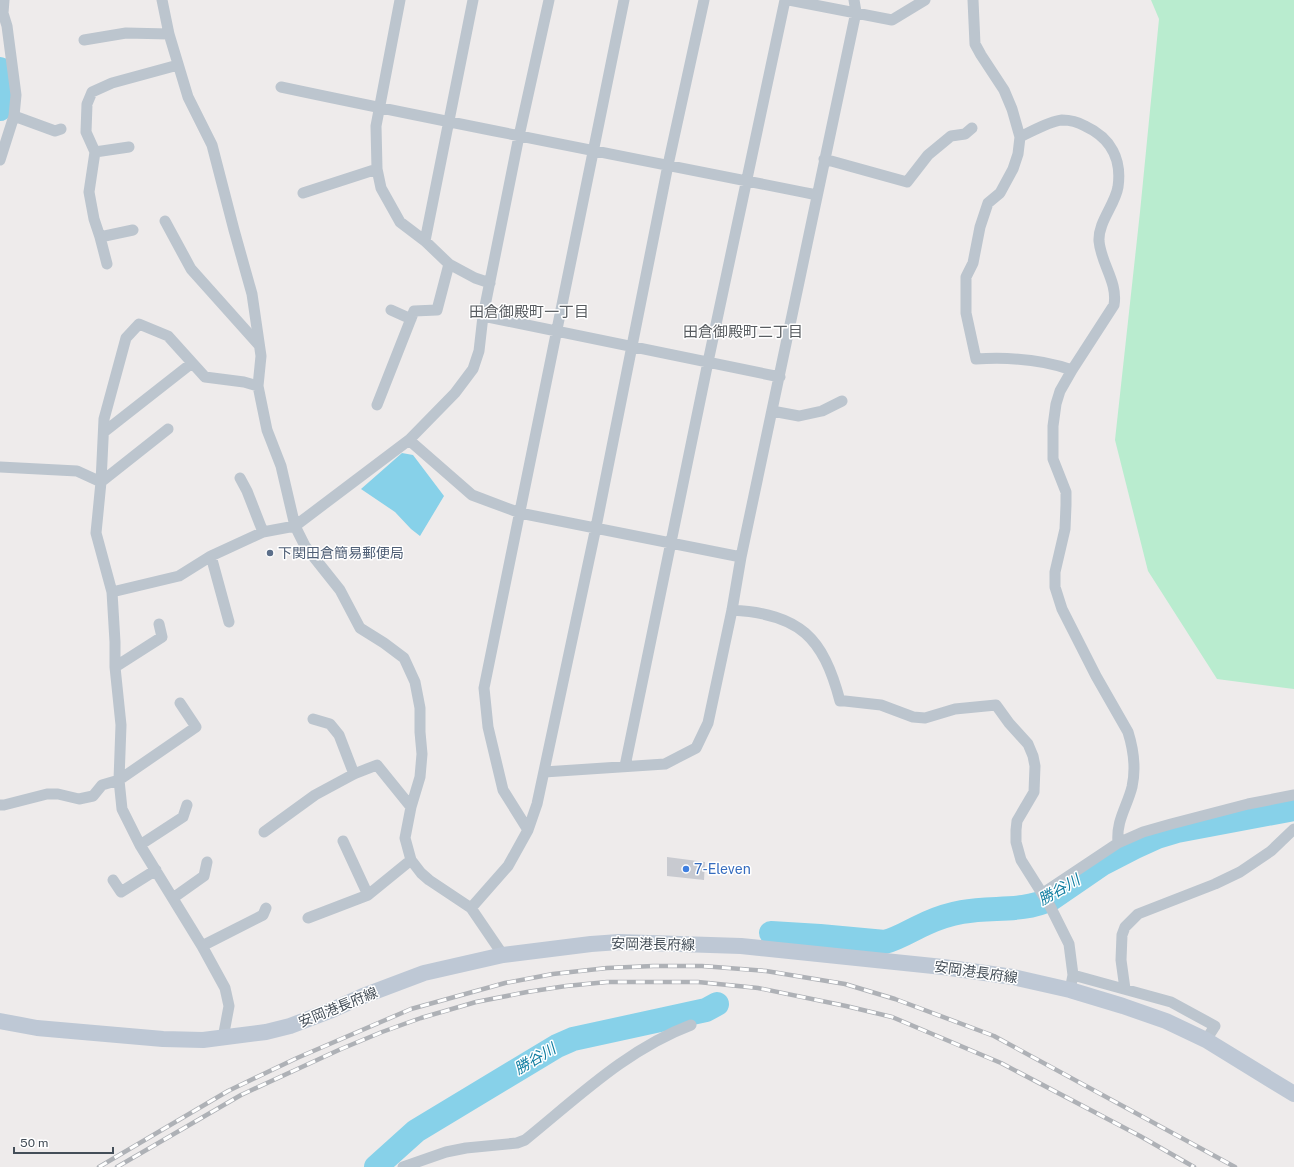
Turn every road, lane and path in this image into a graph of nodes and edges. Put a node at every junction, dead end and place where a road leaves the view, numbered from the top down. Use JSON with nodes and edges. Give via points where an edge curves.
{"nodes":[{"id":1,"x":4,"y":0,"type":"edge"},
{"id":2,"x":162,"y":0,"type":"edge"},
{"id":3,"x":400,"y":0,"type":"edge"},
{"id":4,"x":473,"y":0,"type":"edge"},
{"id":5,"x":549,"y":0,"type":"edge"},
{"id":6,"x":624,"y":0,"type":"edge"},
{"id":7,"x":704,"y":0,"type":"edge"},
{"id":8,"x":785,"y":0,"type":"edge"},
{"id":9,"x":789,"y":0,"type":"edge"},
{"id":10,"x":854,"y":0,"type":"edge"},
{"id":11,"x":925,"y":0,"type":"edge"},
{"id":12,"x":973,"y":0,"type":"edge"},
{"id":13,"x":856,"y":12,"type":"junction"},
{"id":14,"x":168,"y":34,"type":"junction"},
{"id":15,"x":84,"y":40,"type":"dead end"},
{"id":16,"x":178,"y":65,"type":"junction"},
{"id":17,"x":280,"y":87,"type":"dead end"},
{"id":18,"x":379,"y":108,"type":"junction"},
{"id":19,"x":14,"y":116,"type":"junction"},
{"id":20,"x":449,"y":122,"type":"junction"},
{"id":21,"x":972,"y":128,"type":"dead end"},
{"id":22,"x":61,"y":129,"type":"dead end"},
{"id":23,"x":518,"y":136,"type":"junction"},
{"id":24,"x":1020,"y":137,"type":"junction"},
{"id":25,"x":129,"y":147,"type":"dead end"},
{"id":26,"x":593,"y":150,"type":"junction"},
{"id":27,"x":95,"y":152,"type":"junction"},
{"id":28,"x":824,"y":159,"type":"junction"},
{"id":29,"x":0,"y":160,"type":"edge"},
{"id":30,"x":668,"y":165,"type":"junction"},
{"id":31,"x":377,"y":170,"type":"junction"},
{"id":32,"x":746,"y":181,"type":"junction"},
{"id":33,"x":303,"y":193,"type":"dead end"},
{"id":34,"x":817,"y":195,"type":"junction"},
{"id":35,"x":165,"y":221,"type":"dead end"},
{"id":36,"x":133,"y":230,"type":"dead end"},
{"id":37,"x":100,"y":237,"type":"junction"},
{"id":38,"x":425,"y":241,"type":"junction"},
{"id":39,"x":107,"y":264,"type":"dead end"},
{"id":40,"x":450,"y":264,"type":"junction"},
{"id":41,"x":490,"y":283,"type":"junction"},
{"id":42,"x":391,"y":310,"type":"dead end"},
{"id":43,"x":483,"y":316,"type":"junction"},
{"id":44,"x":411,"y":319,"type":"junction"},
{"id":45,"x":556,"y":330,"type":"junction"},
{"id":46,"x":259,"y":345,"type":"junction"},
{"id":47,"x":631,"y":346,"type":"junction"},
{"id":48,"x":708,"y":362,"type":"junction"},
{"id":49,"x":192,"y":363,"type":"junction"},
{"id":50,"x":1072,"y":370,"type":"junction"},
{"id":51,"x":780,"y":377,"type":"junction"},
{"id":52,"x":258,"y":386,"type":"junction"},
{"id":53,"x":842,"y":401,"type":"dead end"},
{"id":54,"x":377,"y":406,"type":"dead end"},
{"id":55,"x":772,"y":411,"type":"junction"},
{"id":56,"x":168,"y":429,"type":"dead end"},
{"id":57,"x":104,"y":432,"type":"junction"},
{"id":58,"x":408,"y":440,"type":"junction"},
{"id":59,"x":0,"y":467,"type":"edge"},
{"id":60,"x":240,"y":478,"type":"dead end"},
{"id":61,"x":101,"y":482,"type":"junction"},
{"id":62,"x":520,"y":513,"type":"junction"},
{"id":63,"x":295,"y":526,"type":"junction"},
{"id":64,"x":596,"y":527,"type":"junction"},
{"id":65,"x":263,"y":532,"type":"junction"},
{"id":66,"x":671,"y":544,"type":"junction"},
{"id":67,"x":212,"y":556,"type":"junction"},
{"id":68,"x":741,"y":557,"type":"junction"},
{"id":69,"x":112,"y":592,"type":"junction"},
{"id":70,"x":732,"y":610,"type":"junction"},
{"id":71,"x":229,"y":622,"type":"dead end"},
{"id":72,"x":159,"y":624,"type":"dead end"},
{"id":73,"x":114,"y":667,"type":"junction"},
{"id":74,"x":180,"y":703,"type":"dead end"},
{"id":75,"x":313,"y":719,"type":"dead end"},
{"id":76,"x":625,"y":766,"type":"junction"},
{"id":77,"x":544,"y":772,"type":"junction"},
{"id":78,"x":354,"y":774,"type":"junction"},
{"id":79,"x":120,"y":780,"type":"junction"},
{"id":80,"x":1294,"y":795,"type":"edge"},
{"id":81,"x":0,"y":804,"type":"edge"},
{"id":82,"x":187,"y":805,"type":"dead end"},
{"id":83,"x":410,"y":807,"type":"junction"},
{"id":84,"x":1294,"y":829,"type":"edge"},
{"id":85,"x":528,"y":830,"type":"junction"},
{"id":86,"x":264,"y":832,"type":"dead end"},
{"id":87,"x":343,"y":841,"type":"dead end"},
{"id":88,"x":1118,"y":843,"type":"junction"},
{"id":89,"x":140,"y":844,"type":"junction"},
{"id":90,"x":411,"y":860,"type":"junction"},
{"id":91,"x":207,"y":862,"type":"dead end"},
{"id":92,"x":156,"y":870,"type":"junction"},
{"id":93,"x":113,"y":880,"type":"dead end"},
{"id":94,"x":1043,"y":895,"type":"junction"},
{"id":95,"x":368,"y":896,"type":"junction"},
{"id":96,"x":173,"y":898,"type":"junction"},
{"id":97,"x":266,"y":908,"type":"dead end"},
{"id":98,"x":471,"y":908,"type":"junction"},
{"id":99,"x":308,"y":918,"type":"dead end"},
{"id":100,"x":202,"y":946,"type":"junction"},
{"id":101,"x":503,"y":955,"type":"junction"},
{"id":102,"x":1072,"y":982,"type":"junction"},
{"id":103,"x":1124,"y":989,"type":"junction"},
{"id":104,"x":0,"y":1021,"type":"edge"},
{"id":105,"x":691,"y":1025,"type":"dead end"},
{"id":106,"x":223,"y":1038,"type":"junction"},
{"id":107,"x":1206,"y":1040,"type":"junction"},
{"id":108,"x":1294,"y":1094,"type":"edge"},
{"id":109,"x":403,"y":1167,"type":"edge"}],
"edges":[{"from":1,"to":19,"type":"street","via":[[3,13],[16,94]]},
{"from":2,"to":14,"type":"street"},
{"from":3,"to":18,"type":"street"},
{"from":4,"to":20,"type":"street"},
{"from":5,"to":23,"type":"street"},
{"from":6,"to":26,"type":"street"},
{"from":7,"to":30,"type":"street"},
{"from":8,"to":32,"type":"street"},
{"from":9,"to":13,"type":"street"},
{"from":10,"to":13,"type":"street"},
{"from":11,"to":13,"type":"street","via":[[892,20]]},
{"from":12,"to":24,"type":"street","via":[[975,44],[1004,90]]},
{"from":13,"to":28,"type":"street"},
{"from":14,"to":15,"type":"street","via":[[126,33]]},
{"from":14,"to":16,"type":"street"},
{"from":16,"to":27,"type":"street","via":[[112,83],[92,92],[87,104],[86,132]]},
{"from":16,"to":46,"type":"street","via":[[188,97],[212,145],[252,294]]},
{"from":17,"to":18,"type":"street"},
{"from":18,"to":20,"type":"street"},
{"from":18,"to":31,"type":"street","via":[[376,126]]},
{"from":19,"to":22,"type":"street","via":[[55,131]]},
{"from":19,"to":29,"type":"street"},
{"from":20,"to":23,"type":"street"},
{"from":20,"to":38,"type":"street"},
{"from":21,"to":28,"type":"street","via":[[965,134],[951,136],[928,155],[908,182]]},
{"from":23,"to":26,"type":"street"},
{"from":23,"to":41,"type":"street"},
{"from":24,"to":50,"type":"street","via":[[1013,170],[1000,193],[988,203],[973,263],[966,277],[966,313],[976,359],[1015,358],[1056,364]]},
{"from":24,"to":50,"type":"street","via":[[1060,120],[1078,122],[1106,140],[1114,151],[1119,168],[1118,188],[1099,240],[1114,283],[1114,305]]},
{"from":25,"to":27,"type":"street"},
{"from":26,"to":30,"type":"street"},
{"from":26,"to":45,"type":"street"},
{"from":27,"to":37,"type":"street","via":[[89,192]]},
{"from":28,"to":34,"type":"street"},
{"from":30,"to":32,"type":"street"},
{"from":30,"to":47,"type":"street"},
{"from":31,"to":33,"type":"street"},
{"from":31,"to":38,"type":"street","via":[[381,188],[400,222]]},
{"from":32,"to":34,"type":"street"},
{"from":32,"to":48,"type":"street"},
{"from":34,"to":51,"type":"street"},
{"from":35,"to":46,"type":"street","via":[[191,269]]},
{"from":36,"to":37,"type":"street"},
{"from":37,"to":39,"type":"street"},
{"from":38,"to":40,"type":"street"},
{"from":40,"to":41,"type":"street"},
{"from":40,"to":44,"type":"street","via":[[437,310],[414,311]]},
{"from":41,"to":43,"type":"street"},
{"from":42,"to":44,"type":"street"},
{"from":43,"to":45,"type":"street"},
{"from":43,"to":58,"type":"street","via":[[479,351],[473,369],[455,393]]},
{"from":44,"to":54,"type":"street"},
{"from":45,"to":47,"type":"street"},
{"from":45,"to":62,"type":"street"},
{"from":46,"to":52,"type":"street","via":[[261,356]]},
{"from":47,"to":48,"type":"street"},
{"from":47,"to":64,"type":"street"},
{"from":48,"to":51,"type":"street"},
{"from":48,"to":66,"type":"street"},
{"from":49,"to":52,"type":"street","via":[[205,378]]},
{"from":49,"to":57,"type":"street"},
{"from":49,"to":57,"type":"street","via":[[168,336],[139,324],[126,338],[104,419]]},
{"from":50,"to":88,"type":"street","via":[[1060,391],[1053,426],[1052,459],[1066,492],[1065,529],[1055,572],[1055,587],[1062,609],[1131,742],[1134,764],[1132,786],[1119,822]]},
{"from":51,"to":55,"type":"street"},
{"from":52,"to":63,"type":"street"},
{"from":53,"to":55,"type":"street","via":[[822,411],[799,416]]},
{"from":55,"to":68,"type":"street"},
{"from":56,"to":61,"type":"street"},
{"from":57,"to":61,"type":"street"},
{"from":58,"to":62,"type":"street","via":[[472,495]]},
{"from":58,"to":63,"type":"street"},
{"from":59,"to":61,"type":"street","via":[[77,471]]},
{"from":60,"to":65,"type":"street","via":[[248,491]]},
{"from":61,"to":69,"type":"street","via":[[96,533]]},
{"from":62,"to":64,"type":"street"},
{"from":62,"to":85,"type":"street","via":[[484,688],[488,727],[503,790]]},
{"from":63,"to":65,"type":"street"},
{"from":63,"to":83,"type":"street","via":[[305,546],[340,590],[360,628],[404,658],[415,682],[420,708],[422,754],[420,778]]},
{"from":64,"to":66,"type":"street"},
{"from":64,"to":77,"type":"street"},
{"from":65,"to":67,"type":"street"},
{"from":66,"to":68,"type":"street"},
{"from":66,"to":76,"type":"street"},
{"from":67,"to":69,"type":"street","via":[[179,576]]},
{"from":67,"to":71,"type":"street"},
{"from":68,"to":70,"type":"street"},
{"from":69,"to":73,"type":"street"},
{"from":70,"to":76,"type":"street","via":[[708,723],[696,748],[665,764]]},
{"from":70,"to":94,"type":"street","via":[[773,616],[790,622],[804,631],[824,656],[834,676],[840,701],[881,705],[913,718],[925,718],[955,709],[996,705],[1028,744],[1036,766],[1034,792],[1017,821],[1016,842],[1021,860]]},
{"from":72,"to":73,"type":"street","via":[[162,637]]},
{"from":73,"to":79,"type":"street","via":[[121,725]]},
{"from":74,"to":79,"type":"street","via":[[196,727]]},
{"from":75,"to":78,"type":"street","via":[[330,724],[339,735]]},
{"from":76,"to":77,"type":"street"},
{"from":77,"to":85,"type":"street"},
{"from":78,"to":83,"type":"street","via":[[377,765]]},
{"from":78,"to":86,"type":"street","via":[[314,795]]},
{"from":79,"to":81,"type":"street","via":[[102,784],[93,796],[79,799],[48,794]]},
{"from":79,"to":89,"type":"street","via":[[122,809]]},
{"from":80,"to":88,"type":"street","via":[[1171,824]]},
{"from":82,"to":89,"type":"street","via":[[183,817]]},
{"from":83,"to":90,"type":"street","via":[[405,838]]},
{"from":84,"to":103,"type":"street","via":[[1271,851],[1240,872],[1138,914],[1124,927],[1121,960]]},
{"from":85,"to":98,"type":"street","via":[[508,866]]},
{"from":87,"to":95,"type":"street"},
{"from":88,"to":94,"type":"street"},
{"from":89,"to":92,"type":"street"},
{"from":90,"to":95,"type":"street"},
{"from":90,"to":98,"type":"street","via":[[429,880]]},
{"from":91,"to":96,"type":"street","via":[[204,876]]},
{"from":92,"to":93,"type":"street","via":[[122,892]]},
{"from":92,"to":96,"type":"street"},
{"from":94,"to":102,"type":"street","via":[[1069,944]]},
{"from":95,"to":99,"type":"street"},
{"from":96,"to":100,"type":"street"},
{"from":97,"to":100,"type":"street","via":[[263,915]]},
{"from":98,"to":101,"type":"street"},
{"from":100,"to":106,"type":"street","via":[[225,988],[228,1000]]},
{"from":101,"to":102,"type":"main road","name":"安岡港長府線","via":[[619,942],[740,946]]},
{"from":101,"to":106,"type":"main road","name":"安岡港長府線","via":[[424,973],[290,1026]]},
{"from":102,"to":103,"type":"street"},
{"from":102,"to":107,"type":"main road","name":"安岡港長府線"},
{"from":103,"to":107,"type":"street","via":[[1171,1002],[1215,1026]]},
{"from":104,"to":106,"type":"main road","name":"安岡港長府線","via":[[37,1028],[156,1038]]},
{"from":105,"to":109,"type":"street","via":[[653,1043],[609,1072],[525,1140],[446,1152]]},
{"from":107,"to":108,"type":"main road","name":"安岡港長府線"}]}
